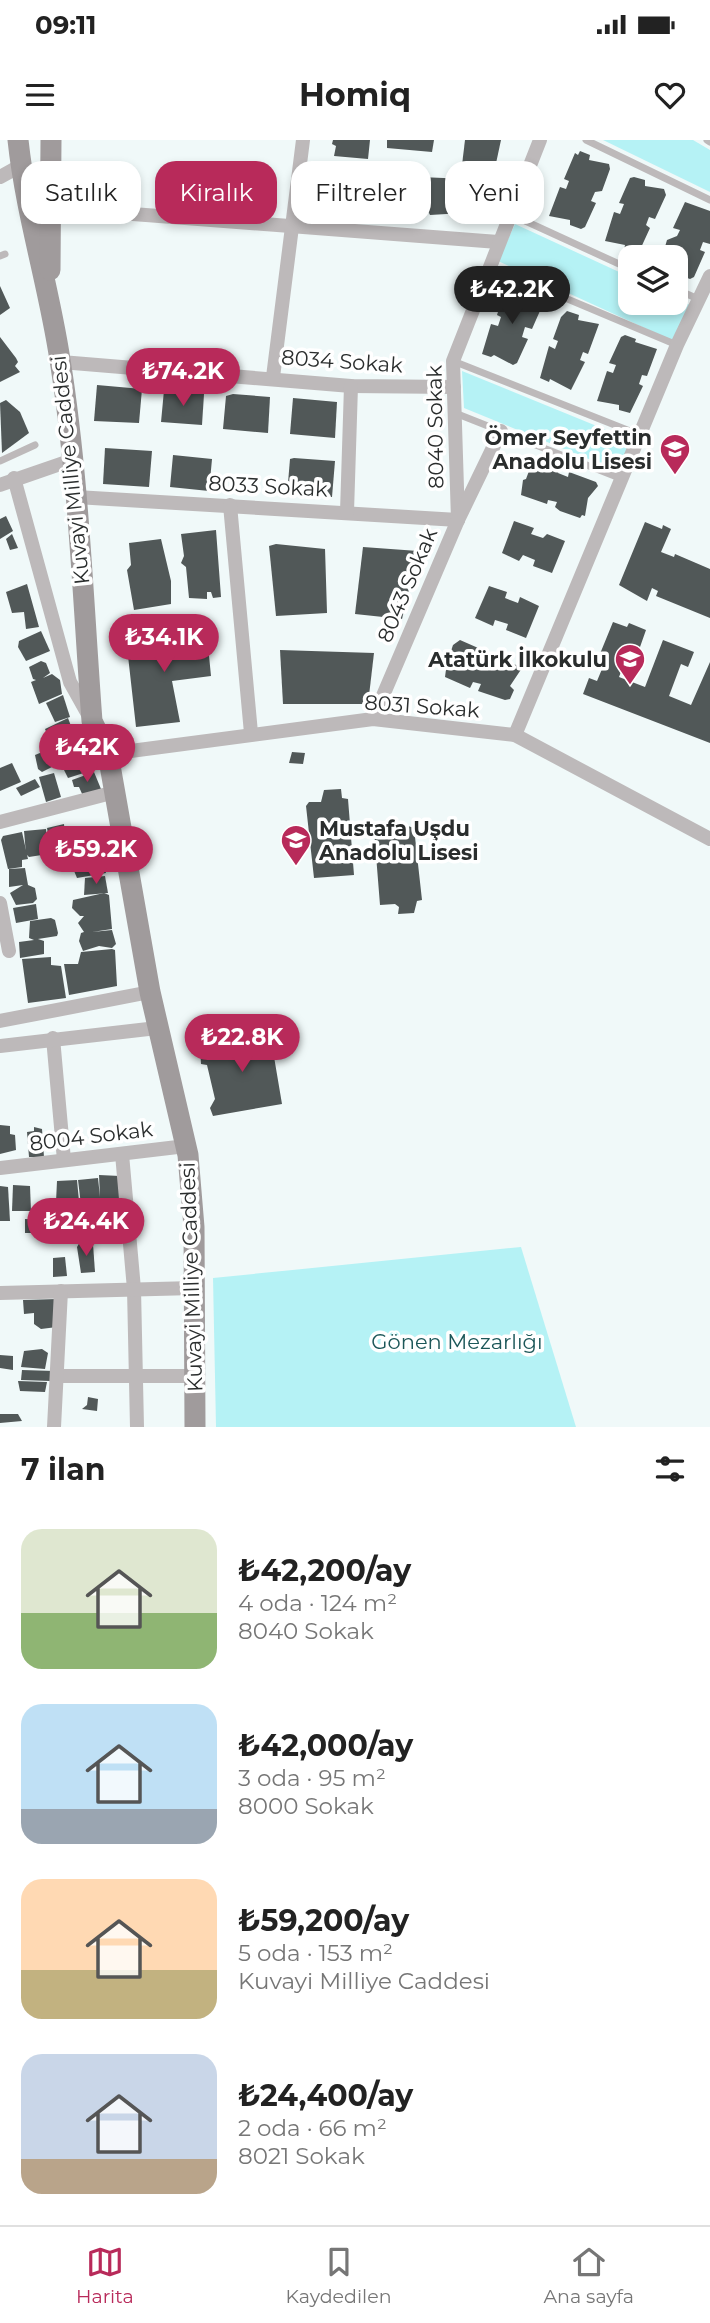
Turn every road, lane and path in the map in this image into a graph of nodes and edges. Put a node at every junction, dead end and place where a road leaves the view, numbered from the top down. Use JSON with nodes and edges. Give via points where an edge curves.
{"nodes":[{"id":1,"x":18,"y":140,"type":"edge"},
{"id":2,"x":51,"y":140,"type":"edge"},
{"id":3,"x":303,"y":140,"type":"edge"},
{"id":4,"x":540,"y":140,"type":"edge"},
{"id":5,"x":586,"y":140,"type":"edge"},
{"id":6,"x":51,"y":161,"type":"edge"},
{"id":7,"x":531,"y":161,"type":"edge"},
{"id":8,"x":20,"y":166,"type":"junction"},
{"id":9,"x":21,"y":172,"type":"edge"},
{"id":10,"x":0,"y":177,"type":"edge"},
{"id":11,"x":710,"y":200,"type":"edge"},
{"id":12,"x":141,"y":216,"type":"edge"},
{"id":13,"x":31,"y":224,"type":"edge"},
{"id":14,"x":51,"y":224,"type":"edge"},
{"id":15,"x":505,"y":224,"type":"edge"},
{"id":16,"x":531,"y":224,"type":"edge"},
{"id":17,"x":292,"y":229,"type":"junction"},
{"id":18,"x":498,"y":242,"type":"junction"},
{"id":19,"x":618,"y":264,"type":"edge"},
{"id":20,"x":488,"y":266,"type":"junction"},
{"id":21,"x":710,"y":276,"type":"edge"},
{"id":22,"x":688,"y":294,"type":"edge"},
{"id":23,"x":698,"y":299,"type":"junction"},
{"id":24,"x":50,"y":301,"type":"junction"},
{"id":25,"x":677,"y":345,"type":"junction"},
{"id":26,"x":453,"y":361,"type":"junction"},
{"id":27,"x":61,"y":362,"type":"junction"},
{"id":28,"x":273,"y":377,"type":"junction"},
{"id":29,"x":351,"y":386,"type":"junction"},
{"id":30,"x":454,"y":387,"type":"junction"},
{"id":31,"x":455,"y":413,"type":"junction"},
{"id":32,"x":500,"y":431,"type":"junction"},
{"id":33,"x":640,"y":436,"type":"junction"},
{"id":34,"x":35,"y":445,"type":"dead end"},
{"id":35,"x":72,"y":460,"type":"junction"},
{"id":36,"x":0,"y":461,"type":"edge"},
{"id":37,"x":14,"y":478,"type":"junction"},
{"id":38,"x":622,"y":479,"type":"junction"},
{"id":39,"x":0,"y":485,"type":"edge"},
{"id":40,"x":76,"y":497,"type":"junction"},
{"id":41,"x":230,"y":505,"type":"junction"},
{"id":42,"x":347,"y":512,"type":"junction"},
{"id":43,"x":458,"y":520,"type":"junction"},
{"id":44,"x":373,"y":719,"type":"junction"},
{"id":45,"x":92,"y":721,"type":"junction"},
{"id":46,"x":251,"y":733,"type":"junction"},
{"id":47,"x":515,"y":735,"type":"junction"},
{"id":48,"x":108,"y":754,"type":"junction"},
{"id":49,"x":115,"y":792,"type":"junction"},
{"id":50,"x":0,"y":822,"type":"edge"},
{"id":51,"x":710,"y":839,"type":"edge"},
{"id":52,"x":0,"y":903,"type":"edge"},
{"id":53,"x":9,"y":951,"type":"dead end"},
{"id":54,"x":150,"y":992,"type":"junction"},
{"id":55,"x":0,"y":1021,"type":"edge"},
{"id":56,"x":157,"y":1028,"type":"junction"},
{"id":57,"x":53,"y":1038,"type":"junction"},
{"id":58,"x":0,"y":1046,"type":"edge"},
{"id":59,"x":186,"y":1146,"type":"junction"},
{"id":60,"x":121,"y":1153,"type":"junction"},
{"id":61,"x":64,"y":1160,"type":"junction"},
{"id":62,"x":0,"y":1168,"type":"edge"},
{"id":63,"x":194,"y":1287,"type":"junction"},
{"id":64,"x":134,"y":1289,"type":"junction"},
{"id":65,"x":61,"y":1291,"type":"junction"},
{"id":66,"x":0,"y":1293,"type":"edge"},
{"id":67,"x":57,"y":1376,"type":"junction"},
{"id":68,"x":135,"y":1376,"type":"junction"},
{"id":69,"x":194,"y":1376,"type":"junction"},
{"id":70,"x":54,"y":1427,"type":"edge"},
{"id":71,"x":136,"y":1427,"type":"edge"},
{"id":72,"x":195,"y":1427,"type":"edge"}],
"edges":[{"from":1,"to":8,"type":"main road","name":"Kuvayi Milliye Caddesi"},
{"from":2,"to":6,"type":"main road","name":"Kuvayi Milliye Caddesi"},
{"from":3,"to":17,"type":"street"},
{"from":4,"to":7,"type":"street","name":"8040 Sokak"},
{"from":5,"to":11,"type":"lane"},
{"from":8,"to":9,"type":"main road","name":"Kuvayi Milliye Caddesi"},
{"from":8,"to":10,"type":"street"},
{"from":12,"to":17,"type":"street"},
{"from":13,"to":24,"type":"main road","name":"Kuvayi Milliye Caddesi"},
{"from":14,"to":24,"type":"main road","name":"Kuvayi Milliye Caddesi"},
{"from":15,"to":18,"type":"street","name":"8040 Sokak"},
{"from":16,"to":19,"type":"lane"},
{"from":17,"to":18,"type":"street"},
{"from":17,"to":28,"type":"street"},
{"from":18,"to":20,"type":"street","name":"8040 Sokak"},
{"from":20,"to":25,"type":"lane"},
{"from":20,"to":26,"type":"street","name":"8040 Sokak"},
{"from":21,"to":23,"type":"street"},
{"from":22,"to":23,"type":"lane"},
{"from":23,"to":25,"type":"street"},
{"from":24,"to":27,"type":"main road","name":"Kuvayi Milliye Caddesi"},
{"from":25,"to":33,"type":"street"},
{"from":26,"to":30,"type":"street","name":"8040 Sokak"},
{"from":26,"to":33,"type":"lane"},
{"from":27,"to":28,"type":"street","name":"8034 Sokak"},
{"from":27,"to":35,"type":"main road","name":"Kuvayi Milliye Caddesi"},
{"from":28,"to":29,"type":"street","name":"8034 Sokak"},
{"from":29,"to":30,"type":"street","name":"8034 Sokak"},
{"from":29,"to":42,"type":"street"},
{"from":30,"to":31,"type":"street","name":"8040 Sokak"},
{"from":31,"to":32,"type":"lane"},
{"from":31,"to":43,"type":"street","name":"8040 Sokak"},
{"from":32,"to":38,"type":"lane"},
{"from":32,"to":43,"type":"street","name":"8043 Sokak"},
{"from":33,"to":38,"type":"street"},
{"from":34,"to":36,"type":"lane"},
{"from":35,"to":37,"type":"street"},
{"from":35,"to":40,"type":"main road","name":"Kuvayi Milliye Caddesi"},
{"from":37,"to":39,"type":"street"},
{"from":37,"to":45,"type":"street","via":[[70,682]]},
{"from":38,"to":47,"type":"street"},
{"from":40,"to":41,"type":"street","name":"8033 Sokak"},
{"from":40,"to":45,"type":"main road","name":"Kuvayi Milliye Caddesi"},
{"from":41,"to":42,"type":"street","name":"8033 Sokak"},
{"from":41,"to":46,"type":"street"},
{"from":42,"to":43,"type":"street","name":"8033 Sokak"},
{"from":43,"to":44,"type":"street","name":"8043 Sokak"},
{"from":44,"to":46,"type":"street","name":"8031 Sokak"},
{"from":44,"to":47,"type":"street","name":"8031 Sokak"},
{"from":45,"to":48,"type":"main road","name":"Kuvayi Milliye Caddesi"},
{"from":46,"to":48,"type":"street","name":"8031 Sokak"},
{"from":47,"to":51,"type":"street","name":"8031 Sokak"},
{"from":48,"to":49,"type":"main road","name":"Kuvayi Milliye Caddesi"},
{"from":49,"to":50,"type":"street"},
{"from":49,"to":54,"type":"main road","name":"Kuvayi Milliye Caddesi"},
{"from":52,"to":53,"type":"street"},
{"from":54,"to":55,"type":"street"},
{"from":54,"to":56,"type":"main road","name":"Kuvayi Milliye Caddesi"},
{"from":56,"to":57,"type":"street"},
{"from":56,"to":59,"type":"main road","name":"Kuvayi Milliye Caddesi"},
{"from":57,"to":58,"type":"street"},
{"from":57,"to":61,"type":"street"},
{"from":59,"to":60,"type":"street","name":"8004 Sokak"},
{"from":59,"to":63,"type":"main road","name":"Kuvayi Milliye Caddesi"},
{"from":60,"to":61,"type":"street","name":"8004 Sokak"},
{"from":60,"to":64,"type":"street"},
{"from":61,"to":62,"type":"street","name":"8004 Sokak"},
{"from":63,"to":64,"type":"street"},
{"from":63,"to":69,"type":"main road","name":"Kuvayi Milliye Caddesi"},
{"from":64,"to":65,"type":"street"},
{"from":64,"to":68,"type":"street"},
{"from":65,"to":66,"type":"street"},
{"from":65,"to":67,"type":"street"},
{"from":67,"to":68,"type":"street"},
{"from":67,"to":70,"type":"street"},
{"from":68,"to":69,"type":"street"},
{"from":68,"to":71,"type":"street"},
{"from":69,"to":72,"type":"main road","name":"Kuvayi Milliye Caddesi"}]}
